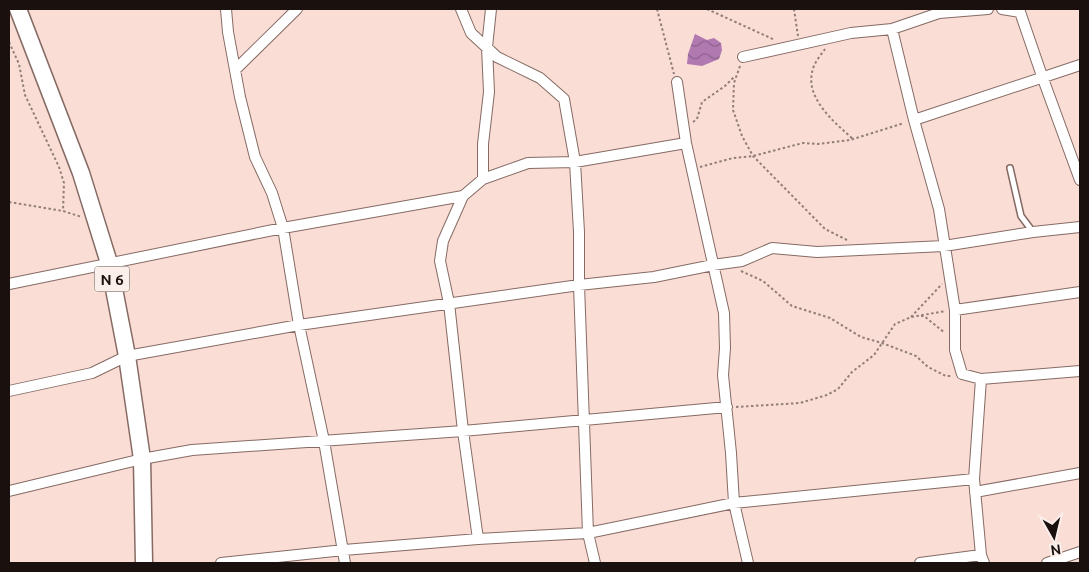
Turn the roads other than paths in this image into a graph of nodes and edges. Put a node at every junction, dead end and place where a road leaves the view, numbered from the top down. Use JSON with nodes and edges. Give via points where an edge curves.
{"nodes":[{"id":1,"x":18,"y":9,"type":"edge"},
{"id":2,"x":226,"y":9,"type":"edge"},
{"id":3,"x":297,"y":9,"type":"edge"},
{"id":4,"x":461,"y":9,"type":"edge"},
{"id":5,"x":491,"y":9,"type":"edge"},
{"id":6,"x":988,"y":9,"type":"edge"},
{"id":7,"x":1002,"y":9,"type":"edge"},
{"id":8,"x":892,"y":29,"type":"junction"},
{"id":9,"x":487,"y":47,"type":"junction"},
{"id":10,"x":742,"y":57,"type":"road end"},
{"id":11,"x":1080,"y":65,"type":"edge"},
{"id":12,"x":235,"y":70,"type":"junction"},
{"id":13,"x":1042,"y":76,"type":"junction"},
{"id":14,"x":677,"y":82,"type":"road end"},
{"id":15,"x":914,"y":120,"type":"junction"},
{"id":16,"x":686,"y":143,"type":"junction"},
{"id":17,"x":575,"y":162,"type":"junction"},
{"id":18,"x":1010,"y":168,"type":"dead end"},
{"id":19,"x":483,"y":179,"type":"junction"},
{"id":20,"x":1080,"y":180,"type":"edge"},
{"id":21,"x":463,"y":196,"type":"junction"},
{"id":22,"x":1080,"y":227,"type":"edge"},
{"id":23,"x":283,"y":228,"type":"junction"},
{"id":24,"x":1034,"y":232,"type":"junction"},
{"id":25,"x":944,"y":246,"type":"junction"},
{"id":26,"x":109,"y":263,"type":"junction"},
{"id":27,"x":713,"y":265,"type":"junction"},
{"id":28,"x":9,"y":284,"type":"edge"},
{"id":29,"x":579,"y":285,"type":"junction"},
{"id":30,"x":1080,"y":292,"type":"edge"},
{"id":31,"x":449,"y":303,"type":"junction"},
{"id":32,"x":955,"y":310,"type":"junction"},
{"id":33,"x":298,"y":325,"type":"junction"},
{"id":34,"x":127,"y":356,"type":"junction"},
{"id":35,"x":1080,"y":371,"type":"edge"},
{"id":36,"x":981,"y":380,"type":"junction"},
{"id":37,"x":9,"y":391,"type":"edge"},
{"id":38,"x":727,"y":407,"type":"junction"},
{"id":39,"x":584,"y":420,"type":"junction"},
{"id":40,"x":463,"y":431,"type":"junction"},
{"id":41,"x":324,"y":440,"type":"junction"},
{"id":42,"x":142,"y":459,"type":"junction"},
{"id":43,"x":1080,"y":473,"type":"edge"},
{"id":44,"x":974,"y":479,"type":"junction"},
{"id":45,"x":9,"y":491,"type":"edge"},
{"id":46,"x":975,"y":492,"type":"junction"},
{"id":47,"x":734,"y":503,"type":"junction"},
{"id":48,"x":588,"y":534,"type":"junction"},
{"id":49,"x":478,"y":539,"type":"junction"},
{"id":50,"x":344,"y":550,"type":"junction"},
{"id":51,"x":1080,"y":552,"type":"edge"},
{"id":52,"x":983,"y":559,"type":"edge"},
{"id":53,"x":144,"y":563,"type":"edge"},
{"id":54,"x":221,"y":563,"type":"edge"},
{"id":55,"x":345,"y":563,"type":"edge"},
{"id":56,"x":594,"y":563,"type":"edge"},
{"id":57,"x":748,"y":563,"type":"edge"},
{"id":58,"x":920,"y":563,"type":"edge"},
{"id":59,"x":1046,"y":563,"type":"edge"}],
"edges":[{"from":1,"to":26,"type":"main road","number":"N 6","via":[[81,172]]},
{"from":2,"to":12,"type":"street"},
{"from":3,"to":12,"type":"street"},
{"from":4,"to":9,"type":"street","via":[[471,33]]},
{"from":5,"to":9,"type":"street"},
{"from":6,"to":8,"type":"street","via":[[939,13]]},
{"from":7,"to":13,"type":"street","via":[[1020,12]]},
{"from":8,"to":10,"type":"street","via":[[851,33]]},
{"from":8,"to":15,"type":"street"},
{"from":9,"to":17,"type":"street","via":[[497,57],[540,78],[564,99]]},
{"from":9,"to":19,"type":"street","via":[[489,92]]},
{"from":11,"to":13,"type":"street"},
{"from":12,"to":23,"type":"street","via":[[255,157],[272,193]]},
{"from":13,"to":15,"type":"street"},
{"from":13,"to":20,"type":"street"},
{"from":14,"to":16,"type":"street"},
{"from":15,"to":25,"type":"street","via":[[939,209]]},
{"from":16,"to":17,"type":"street"},
{"from":16,"to":27,"type":"street"},
{"from":17,"to":19,"type":"street","via":[[528,163]]},
{"from":17,"to":29,"type":"street"},
{"from":18,"to":24,"type":"lane","via":[[1021,216]]},
{"from":19,"to":21,"type":"street"},
{"from":21,"to":23,"type":"street"},
{"from":21,"to":31,"type":"street","via":[[443,240],[440,261]]},
{"from":22,"to":24,"type":"street"},
{"from":23,"to":26,"type":"street"},
{"from":23,"to":33,"type":"street"},
{"from":24,"to":25,"type":"street"},
{"from":25,"to":27,"type":"street","via":[[817,252],[772,248],[742,261]]},
{"from":25,"to":32,"type":"street"},
{"from":26,"to":28,"type":"street"},
{"from":26,"to":34,"type":"main road","number":"N 6"},
{"from":27,"to":29,"type":"street","via":[[654,277]]},
{"from":27,"to":38,"type":"street","via":[[724,313]]},
{"from":29,"to":31,"type":"street"},
{"from":29,"to":39,"type":"street"},
{"from":30,"to":32,"type":"street"},
{"from":31,"to":33,"type":"street"},
{"from":31,"to":40,"type":"street"},
{"from":32,"to":36,"type":"street","via":[[955,350],[962,374]]},
{"from":33,"to":34,"type":"street"},
{"from":33,"to":41,"type":"street"},
{"from":34,"to":37,"type":"street","via":[[92,373]]},
{"from":34,"to":42,"type":"main road","number":"N 6"},
{"from":35,"to":36,"type":"street"},
{"from":36,"to":44,"type":"street"},
{"from":38,"to":39,"type":"street"},
{"from":38,"to":47,"type":"street"},
{"from":39,"to":40,"type":"street"},
{"from":39,"to":48,"type":"street"},
{"from":40,"to":41,"type":"street"},
{"from":40,"to":49,"type":"street"},
{"from":41,"to":42,"type":"street","via":[[192,450]]},
{"from":41,"to":50,"type":"street"},
{"from":42,"to":45,"type":"street"},
{"from":42,"to":53,"type":"main road","number":"N 6"},
{"from":43,"to":46,"type":"street"},
{"from":44,"to":46,"type":"street"},
{"from":44,"to":47,"type":"street"},
{"from":46,"to":52,"type":"street"},
{"from":47,"to":48,"type":"street"},
{"from":47,"to":57,"type":"street"},
{"from":48,"to":49,"type":"street"},
{"from":48,"to":56,"type":"street"},
{"from":49,"to":50,"type":"street"},
{"from":50,"to":54,"type":"street"},
{"from":50,"to":55,"type":"street"},
{"from":51,"to":59,"type":"street"},
{"from":52,"to":58,"type":"street"}]}
